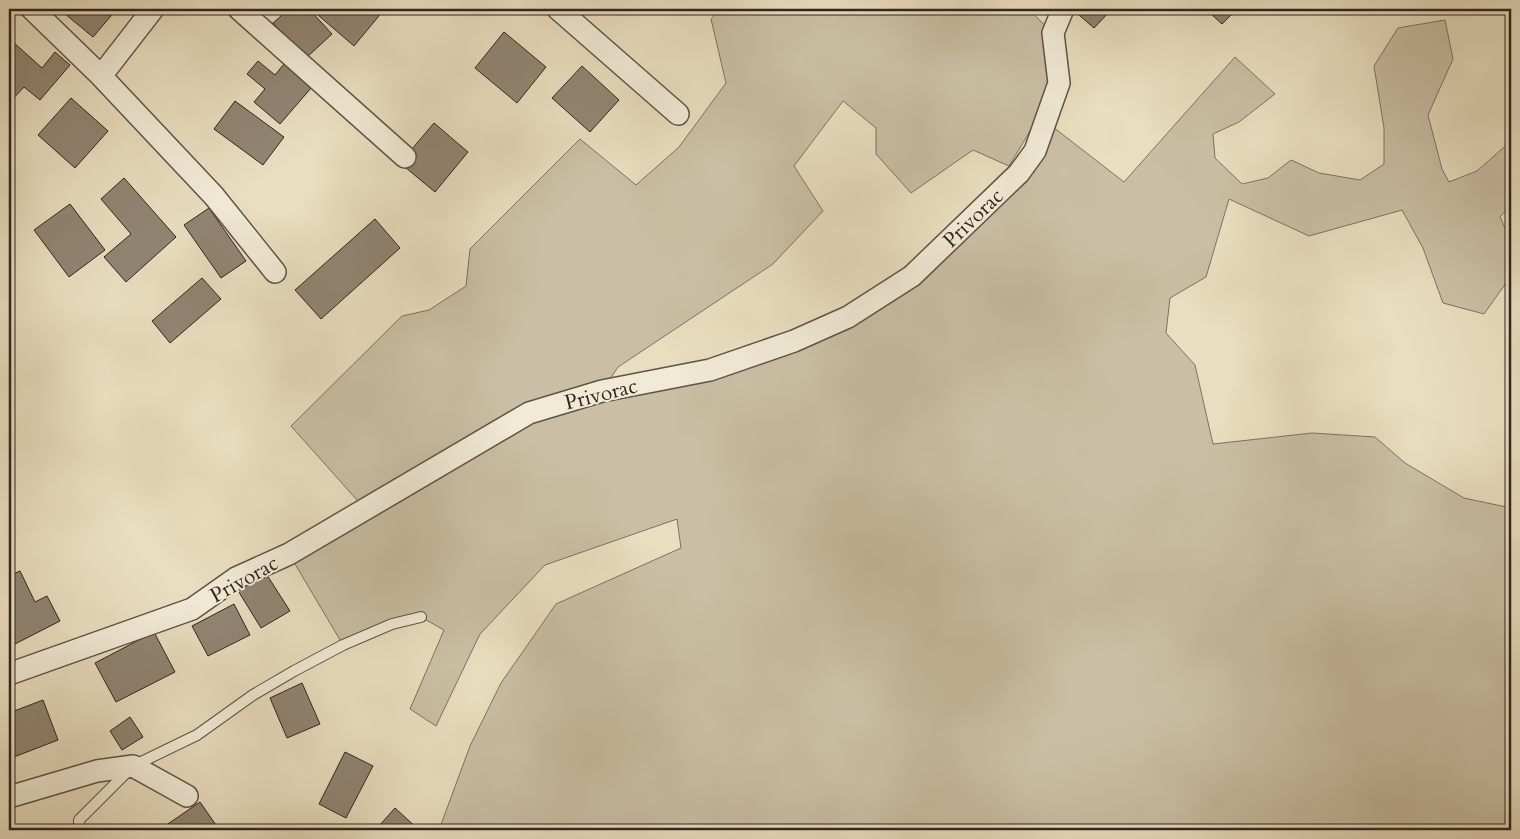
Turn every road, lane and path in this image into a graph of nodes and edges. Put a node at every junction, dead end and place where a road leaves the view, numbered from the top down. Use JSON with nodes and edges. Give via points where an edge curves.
{"nodes":[{"id":1,"x":32,"y":9,"type":"edge"},
{"id":2,"x":153,"y":9,"type":"edge"},
{"id":3,"x":239,"y":9,"type":"edge"},
{"id":4,"x":558,"y":9,"type":"edge"},
{"id":5,"x":1063,"y":9,"type":"edge"},
{"id":6,"x":101,"y":76,"type":"junction"},
{"id":7,"x":678,"y":114,"type":"dead end"},
{"id":8,"x":405,"y":157,"type":"dead end"},
{"id":9,"x":275,"y":272,"type":"dead end"},
{"id":10,"x":421,"y":617,"type":"dead end"},
{"id":11,"x":9,"y":674,"type":"edge"},
{"id":12,"x":133,"y":766,"type":"junction"},
{"id":13,"x":187,"y":796,"type":"dead end"},
{"id":14,"x":9,"y":797,"type":"edge"},
{"id":15,"x":79,"y":830,"type":"edge"}],
"edges":[{"from":1,"to":6,"type":"street"},
{"from":2,"to":6,"type":"street"},
{"from":3,"to":8,"type":"street"},
{"from":4,"to":7,"type":"street"},
{"from":5,"to":11,"type":"street","name":"Privorac","via":[[1053,33],[1059,83],[1034,151],[1019,173],[912,276],[848,317],[794,341],[710,370],[602,392],[529,413],[289,554],[236,578],[192,609]]},
{"from":6,"to":9,"type":"street","via":[[214,196]]},
{"from":10,"to":12,"type":"lane","via":[[392,624],[310,662],[252,695],[197,735]]},
{"from":12,"to":13,"type":"street"},
{"from":12,"to":14,"type":"street","via":[[97,772]]},
{"from":12,"to":15,"type":"lane","via":[[79,820]]}]}
